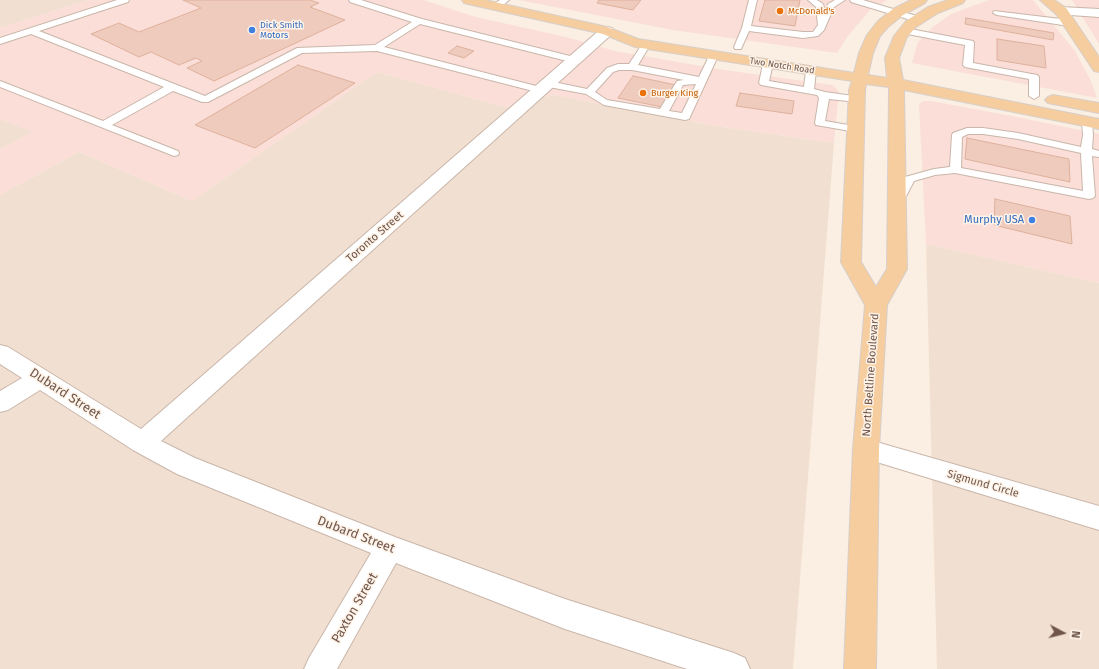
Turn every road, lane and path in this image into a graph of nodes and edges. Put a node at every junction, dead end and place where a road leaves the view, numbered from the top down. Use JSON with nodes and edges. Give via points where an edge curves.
{"nodes":[{"id":1,"x":125,"y":0,"type":"edge"},
{"id":2,"x":353,"y":0,"type":"edge"},
{"id":3,"x":468,"y":0,"type":"edge"},
{"id":4,"x":753,"y":0,"type":"edge"},
{"id":5,"x":760,"y":0,"type":"edge"},
{"id":6,"x":812,"y":0,"type":"edge"},
{"id":7,"x":822,"y":0,"type":"edge"},
{"id":8,"x":841,"y":0,"type":"edge"},
{"id":9,"x":854,"y":0,"type":"edge"},
{"id":10,"x":921,"y":0,"type":"edge"},
{"id":11,"x":959,"y":0,"type":"edge"},
{"id":12,"x":1046,"y":0,"type":"edge"},
{"id":13,"x":500,"y":3,"type":"edge"},
{"id":14,"x":1060,"y":6,"type":"edge"},
{"id":15,"x":820,"y":10,"type":"junction"},
{"id":16,"x":898,"y":12,"type":"junction"},
{"id":17,"x":997,"y":13,"type":"dead end"},
{"id":18,"x":1099,"y":13,"type":"edge"},
{"id":19,"x":917,"y":19,"type":"junction"},
{"id":20,"x":419,"y":21,"type":"junction"},
{"id":21,"x":1069,"y":23,"type":"junction"},
{"id":22,"x":822,"y":24,"type":"junction"},
{"id":23,"x":746,"y":28,"type":"junction"},
{"id":24,"x":31,"y":31,"type":"junction"},
{"id":25,"x":607,"y":31,"type":"junction"},
{"id":26,"x":905,"y":31,"type":"junction"},
{"id":27,"x":0,"y":41,"type":"edge"},
{"id":28,"x":646,"y":45,"type":"junction"},
{"id":29,"x":738,"y":47,"type":"junction"},
{"id":30,"x":377,"y":48,"type":"junction"},
{"id":31,"x":800,"y":55,"type":"dead end"},
{"id":32,"x":713,"y":56,"type":"junction"},
{"id":33,"x":575,"y":60,"type":"junction"},
{"id":34,"x":846,"y":62,"type":"dead end"},
{"id":35,"x":768,"y":64,"type":"junction"},
{"id":36,"x":632,"y":68,"type":"junction"},
{"id":37,"x":1099,"y":68,"type":"edge"},
{"id":38,"x":811,"y":71,"type":"junction"},
{"id":39,"x":893,"y":72,"type":"junction"},
{"id":40,"x":702,"y":80,"type":"junction"},
{"id":41,"x":859,"y":83,"type":"junction"},
{"id":42,"x":0,"y":84,"type":"edge"},
{"id":43,"x":172,"y":87,"type":"junction"},
{"id":44,"x":545,"y":87,"type":"junction"},
{"id":45,"x":809,"y":90,"type":"junction"},
{"id":46,"x":589,"y":92,"type":"junction"},
{"id":47,"x":823,"y":95,"type":"junction"},
{"id":48,"x":1034,"y":96,"type":"junction"},
{"id":49,"x":1099,"y":108,"type":"edge"},
{"id":50,"x":663,"y":113,"type":"junction"},
{"id":51,"x":1093,"y":123,"type":"edge"},
{"id":52,"x":104,"y":125,"type":"junction"},
{"id":53,"x":856,"y":129,"type":"junction"},
{"id":54,"x":1086,"y":151,"type":"junction"},
{"id":55,"x":174,"y":153,"type":"dead end"},
{"id":56,"x":1099,"y":154,"type":"edge"},
{"id":57,"x":956,"y":170,"type":"junction"},
{"id":58,"x":898,"y":202,"type":"junction"},
{"id":59,"x":876,"y":305,"type":"junction"},
{"id":60,"x":0,"y":353,"type":"edge"},
{"id":61,"x":40,"y":378,"type":"junction"},
{"id":62,"x":0,"y":403,"type":"edge"},
{"id":63,"x":142,"y":443,"type":"junction"},
{"id":64,"x":866,"y":450,"type":"junction"},
{"id":65,"x":1099,"y":518,"type":"edge"},
{"id":66,"x":390,"y":548,"type":"junction"},
{"id":67,"x":320,"y":669,"type":"edge"},
{"id":68,"x":734,"y":669,"type":"edge"},
{"id":69,"x":860,"y":669,"type":"edge"}],
"edges":[{"from":1,"to":24,"type":"lane"},
{"from":2,"to":20,"type":"lane"},
{"from":3,"to":13,"type":"main road","name":"Two Notch Road"},
{"from":4,"to":23,"type":"lane"},
{"from":5,"to":23,"type":"lane"},
{"from":6,"to":15,"type":"lane","via":[[820,6]]},
{"from":7,"to":15,"type":"lane"},
{"from":8,"to":22,"type":"lane","via":[[831,6]]},
{"from":9,"to":16,"type":"lane"},
{"from":10,"to":16,"type":"main road"},
{"from":11,"to":19,"type":"main road"},
{"from":12,"to":14,"type":"main road"},
{"from":13,"to":25,"type":"main road","name":"Two Notch Road"},
{"from":14,"to":18,"type":"street"},
{"from":14,"to":21,"type":"main road"},
{"from":15,"to":22,"type":"lane"},
{"from":16,"to":19,"type":"lane"},
{"from":16,"to":41,"type":"main road","via":[[874,35],[866,53]]},
{"from":17,"to":21,"type":"lane"},
{"from":19,"to":26,"type":"main road"},
{"from":20,"to":30,"type":"lane"},
{"from":20,"to":33,"type":"lane"},
{"from":21,"to":37,"type":"main road"},
{"from":22,"to":23,"type":"lane","via":[[818,32],[809,35]]},
{"from":23,"to":29,"type":"lane"},
{"from":24,"to":27,"type":"lane"},
{"from":24,"to":43,"type":"lane"},
{"from":25,"to":28,"type":"main road","name":"Two Notch Road","via":[[635,44]]},
{"from":25,"to":29,"type":"main road","via":[[645,32]]},
{"from":25,"to":33,"type":"street","name":"Toronto Street"},
{"from":26,"to":39,"type":"main road","via":[[898,42]]},
{"from":26,"to":48,"type":"lane","via":[[970,43],[968,65],[1034,77]]},
{"from":28,"to":32,"type":"main road","name":"Two Notch Road"},
{"from":28,"to":36,"type":"lane"},
{"from":29,"to":31,"type":"main road"},
{"from":30,"to":43,"type":"lane","via":[[300,50],[205,100]]},
{"from":30,"to":44,"type":"lane"},
{"from":32,"to":35,"type":"main road","name":"Two Notch Road"},
{"from":32,"to":40,"type":"lane"},
{"from":33,"to":44,"type":"street","name":"Toronto Street"},
{"from":34,"to":41,"type":"main road","name":"Two Notch Road"},
{"from":35,"to":38,"type":"main road","name":"Two Notch Road"},
{"from":35,"to":45,"type":"lane","via":[[764,83]]},
{"from":36,"to":40,"type":"lane"},
{"from":36,"to":46,"type":"lane","via":[[618,67],[610,70]]},
{"from":38,"to":41,"type":"main road","name":"Two Notch Road"},
{"from":38,"to":45,"type":"lane"},
{"from":39,"to":41,"type":"main road","name":"Two Notch Road"},
{"from":39,"to":48,"type":"main road","name":"Two Notch Road"},
{"from":39,"to":51,"type":"main road","name":"Two Notch Road","via":[[923,88]]},
{"from":39,"to":58,"type":"main road","name":"North Beltline Boulevard","via":[[897,94]]},
{"from":40,"to":50,"type":"lane","via":[[680,83]]},
{"from":40,"to":50,"type":"lane","via":[[685,117]]},
{"from":41,"to":47,"type":"lane"},
{"from":41,"to":53,"type":"main road"},
{"from":42,"to":52,"type":"lane"},
{"from":43,"to":52,"type":"lane"},
{"from":44,"to":46,"type":"lane"},
{"from":44,"to":63,"type":"street","name":"Toronto Street"},
{"from":45,"to":47,"type":"lane"},
{"from":46,"to":50,"type":"lane","via":[[604,102]]},
{"from":47,"to":53,"type":"lane","via":[[820,123]]},
{"from":48,"to":49,"type":"main road","name":"Two Notch Road"},
{"from":51,"to":54,"type":"lane"},
{"from":52,"to":55,"type":"lane"},
{"from":53,"to":59,"type":"main road","via":[[851,262]]},
{"from":54,"to":56,"type":"lane"},
{"from":54,"to":57,"type":"lane","via":[[1018,136],[968,131],[957,135]]},
{"from":54,"to":57,"type":"lane","via":[[1089,196]]},
{"from":57,"to":58,"type":"lane","via":[[908,178]]},
{"from":58,"to":59,"type":"main road","name":"North Beltline Boulevard","via":[[897,269]]},
{"from":59,"to":64,"type":"main road","name":"North Beltline Boulevard"},
{"from":60,"to":61,"type":"street","name":"Dubard Street"},
{"from":61,"to":62,"type":"street"},
{"from":61,"to":63,"type":"street","name":"Dubard Street"},
{"from":63,"to":66,"type":"street","name":"Dubard Street","via":[[186,466]]},
{"from":64,"to":65,"type":"street","name":"Sigmund Circle"},
{"from":64,"to":69,"type":"main road","name":"North Beltline Boulevard"},
{"from":66,"to":67,"type":"street","name":"Paxton Street"},
{"from":66,"to":68,"type":"street","name":"Dubard Street","via":[[565,614]]}]}
